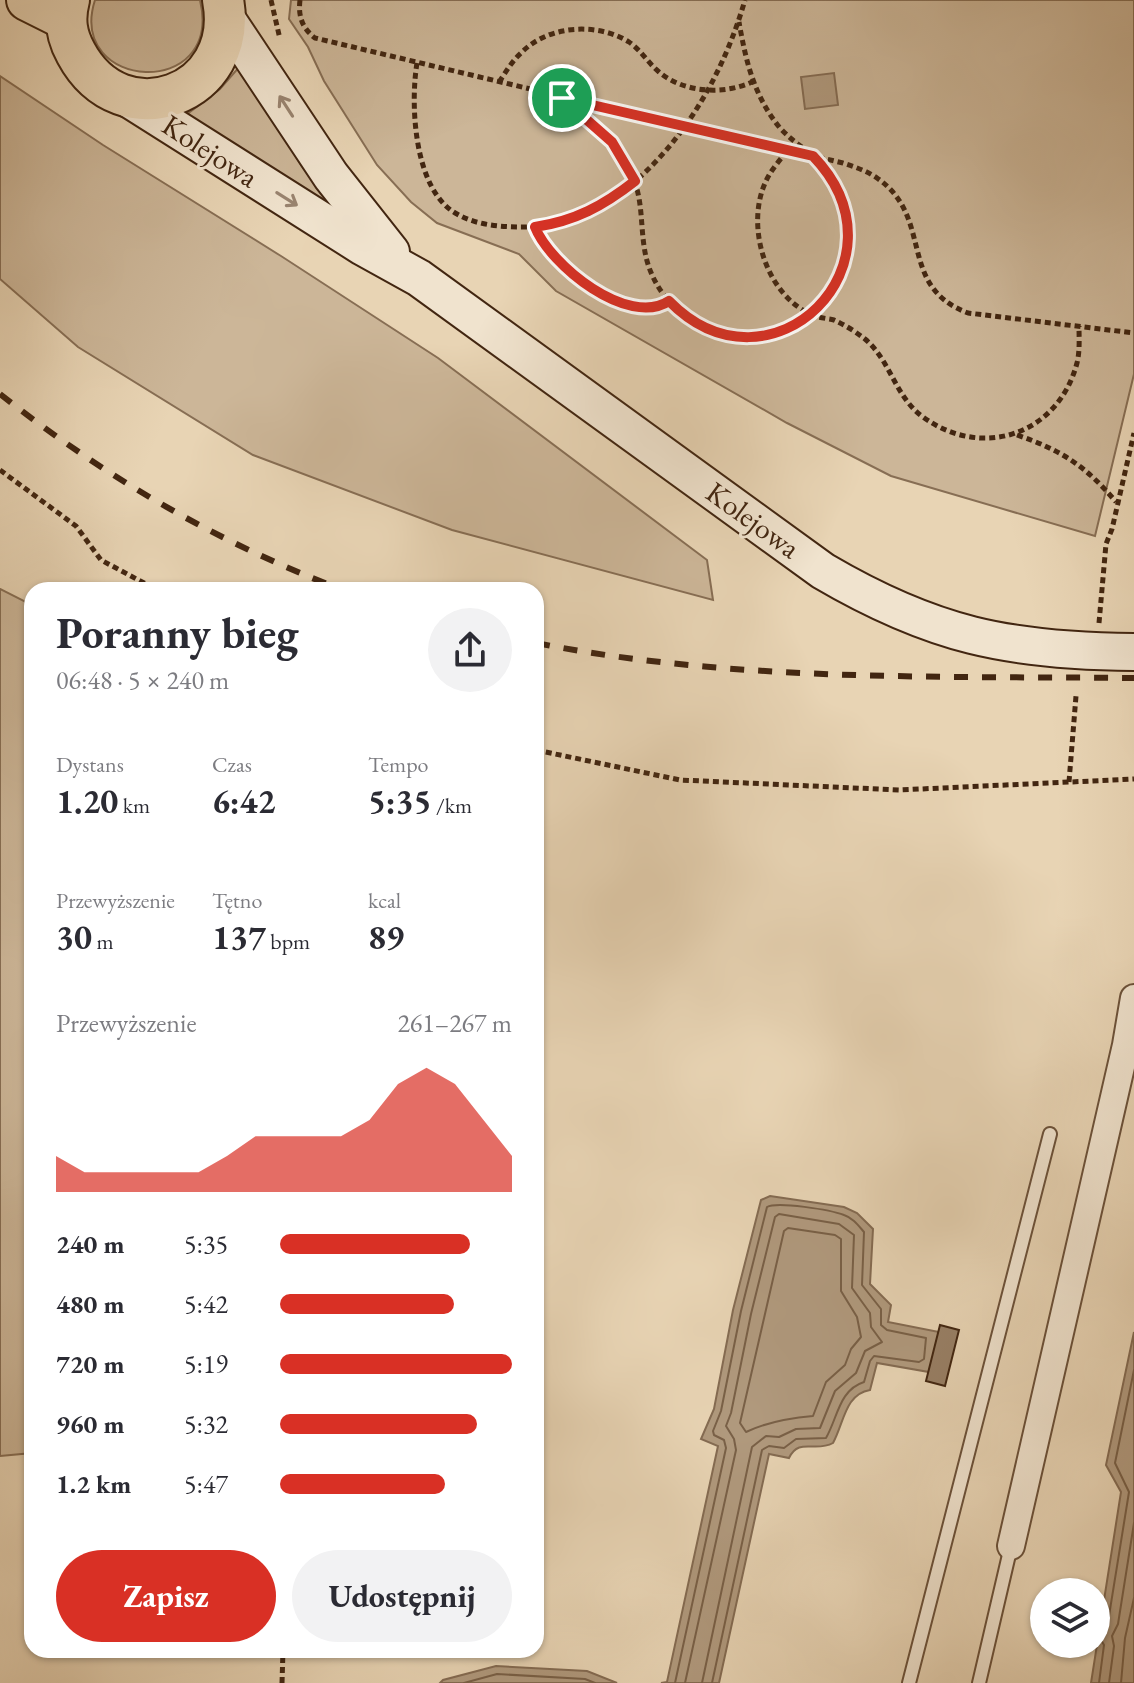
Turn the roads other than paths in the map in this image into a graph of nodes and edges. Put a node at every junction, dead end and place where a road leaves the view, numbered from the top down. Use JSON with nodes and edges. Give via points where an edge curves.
{"nodes":[{"id":1,"x":27,"y":0,"type":"edge"},
{"id":2,"x":225,"y":9,"type":"edge"},
{"id":3,"x":67,"y":10,"type":"edge"},
{"id":4,"x":126,"y":97,"type":"junction"},
{"id":5,"x":419,"y":278,"type":"junction"},
{"id":6,"x":1134,"y":652,"type":"edge"},
{"id":7,"x":1134,"y":998,"type":"edge"},
{"id":8,"x":1050,"y":1134,"type":"dead end"},
{"id":9,"x":1011,"y":1546,"type":"joint"},
{"id":10,"x":909,"y":1683,"type":"edge"},
{"id":11,"x":979,"y":1683,"type":"edge"}],
"edges":[{"from":1,"to":3,"type":"main road"},
{"from":2,"to":4,"type":"main road","via":[[222,47],[196,82],[156,99]]},
{"from":5,"to":2,"type":"main road","name":"Kolejowa","one_way":true,"via":[[386,247],[338,186]]},
{"from":3,"to":4,"type":"main road","via":[[80,61],[96,79]]},
{"from":4,"to":5,"type":"main road","name":"Kolejowa","one_way":true},
{"from":5,"to":6,"type":"main road","name":"Kolejowa","via":[[862,594],[925,622],[979,638],[1049,650]]},
{"from":7,"to":9,"type":"street"},
{"from":8,"to":10,"type":"lane"},
{"from":9,"to":11,"type":"lane"}]}
